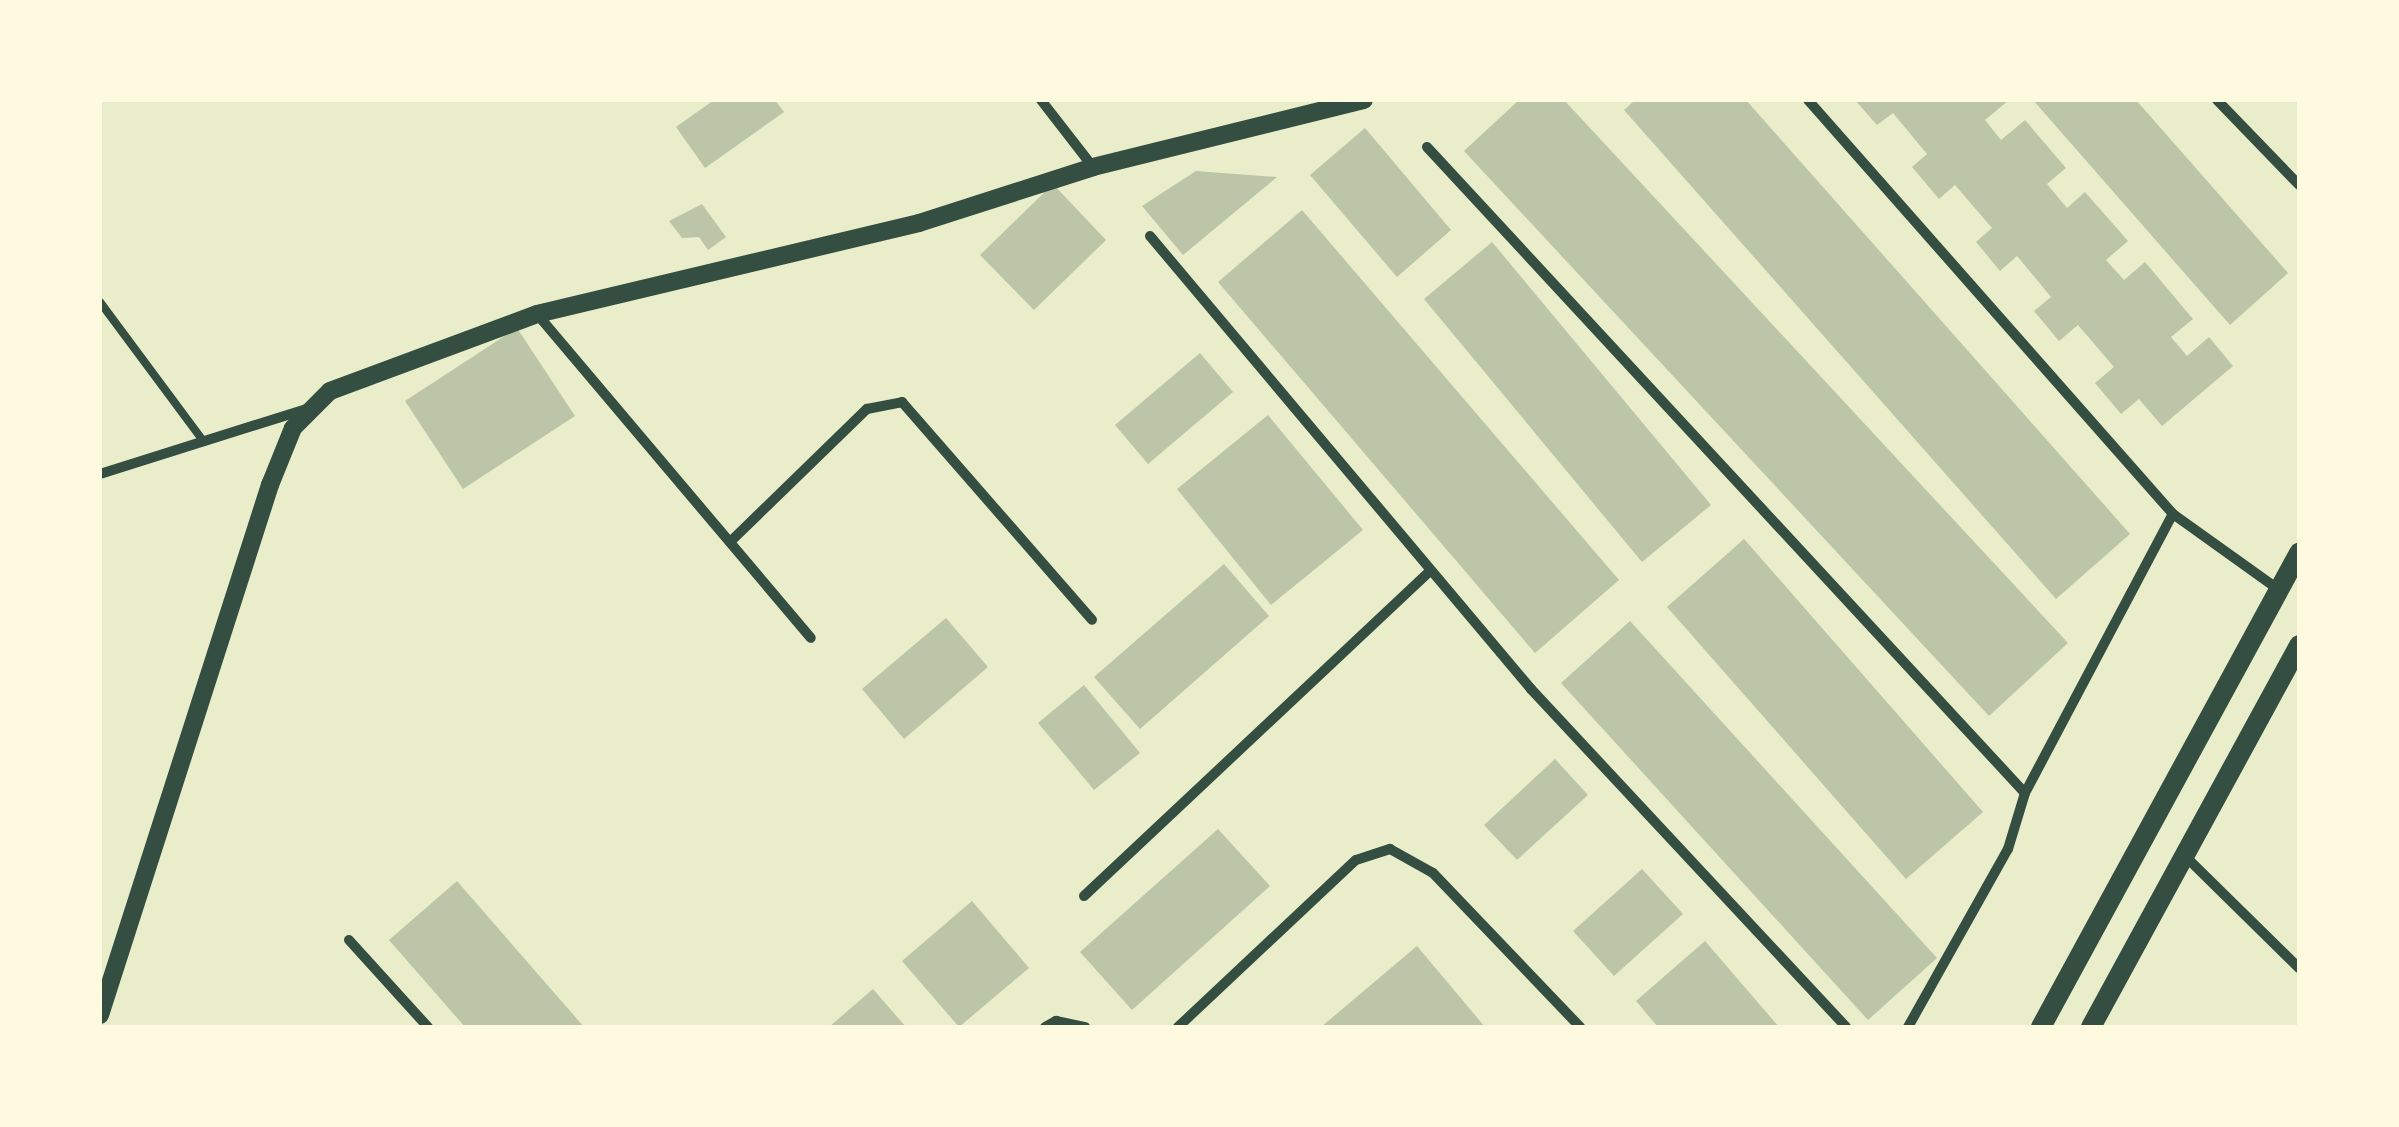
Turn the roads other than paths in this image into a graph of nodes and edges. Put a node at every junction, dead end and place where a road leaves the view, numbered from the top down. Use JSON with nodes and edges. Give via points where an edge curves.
{"nodes":[{"id":1,"x":1040,"y":100,"type":"edge"},
{"id":2,"x":1364,"y":100,"type":"edge"},
{"id":3,"x":1808,"y":100,"type":"edge"},
{"id":4,"x":2217,"y":100,"type":"edge"},
{"id":5,"x":1427,"y":147,"type":"dead end"},
{"id":6,"x":1093,"y":168,"type":"junction"},
{"id":7,"x":2299,"y":185,"type":"edge"},
{"id":8,"x":1150,"y":236,"type":"dead end"},
{"id":9,"x":100,"y":302,"type":"edge"},
{"id":10,"x":538,"y":314,"type":"junction"},
{"id":11,"x":311,"y":407,"type":"junction"},
{"id":12,"x":204,"y":442,"type":"junction"},
{"id":13,"x":100,"y":474,"type":"edge"},
{"id":14,"x":2173,"y":514,"type":"junction"},
{"id":15,"x":730,"y":542,"type":"junction"},
{"id":16,"x":2299,"y":553,"type":"edge"},
{"id":17,"x":1429,"y":572,"type":"junction"},
{"id":18,"x":2279,"y":590,"type":"junction"},
{"id":19,"x":1092,"y":620,"type":"dead end"},
{"id":20,"x":811,"y":638,"type":"dead end"},
{"id":21,"x":2299,"y":645,"type":"edge"},
{"id":22,"x":2025,"y":794,"type":"junction"},
{"id":23,"x":2184,"y":856,"type":"junction"},
{"id":24,"x":1084,"y":896,"type":"dead end"},
{"id":25,"x":350,"y":940,"type":"dead end"},
{"id":26,"x":2299,"y":968,"type":"edge"},
{"id":27,"x":100,"y":1015,"type":"edge"},
{"id":28,"x":2050,"y":1023,"type":"edge"},
{"id":29,"x":1186,"y":1024,"type":"edge"},
{"id":30,"x":428,"y":1027,"type":"edge"},
{"id":31,"x":1046,"y":1027,"type":"edge"},
{"id":32,"x":1085,"y":1027,"type":"edge"},
{"id":33,"x":1580,"y":1027,"type":"edge"},
{"id":34,"x":1846,"y":1027,"type":"edge"},
{"id":35,"x":1908,"y":1027,"type":"edge"},
{"id":36,"x":2091,"y":1027,"type":"edge"}],
"edges":[{"from":1,"to":6,"type":"street"},
{"from":2,"to":6,"type":"street"},
{"from":3,"to":14,"type":"street"},
{"from":4,"to":7,"type":"street"},
{"from":5,"to":22,"type":"street"},
{"from":6,"to":10,"type":"street","via":[[919,223]]},
{"from":8,"to":17,"type":"street"},
{"from":9,"to":12,"type":"lane"},
{"from":10,"to":11,"type":"street","via":[[364,374]]},
{"from":10,"to":15,"type":"street"},
{"from":11,"to":12,"type":"street"},
{"from":11,"to":27,"type":"street","via":[[294,428],[270,485]]},
{"from":12,"to":13,"type":"street"},
{"from":14,"to":18,"type":"street"},
{"from":14,"to":22,"type":"street"},
{"from":15,"to":19,"type":"street","via":[[867,409],[902,402]]},
{"from":15,"to":20,"type":"street"},
{"from":16,"to":18,"type":"main road"},
{"from":17,"to":24,"type":"street"},
{"from":17,"to":34,"type":"street"},
{"from":18,"to":28,"type":"main road"},
{"from":21,"to":23,"type":"main road"},
{"from":22,"to":35,"type":"street","via":[[2008,849]]},
{"from":23,"to":26,"type":"street"},
{"from":23,"to":36,"type":"main road"},
{"from":25,"to":30,"type":"street"},
{"from":29,"to":33,"type":"street","via":[[1356,860],[1390,849],[1433,873]]},
{"from":31,"to":32,"type":"street","via":[[1056,1021]]}]}
